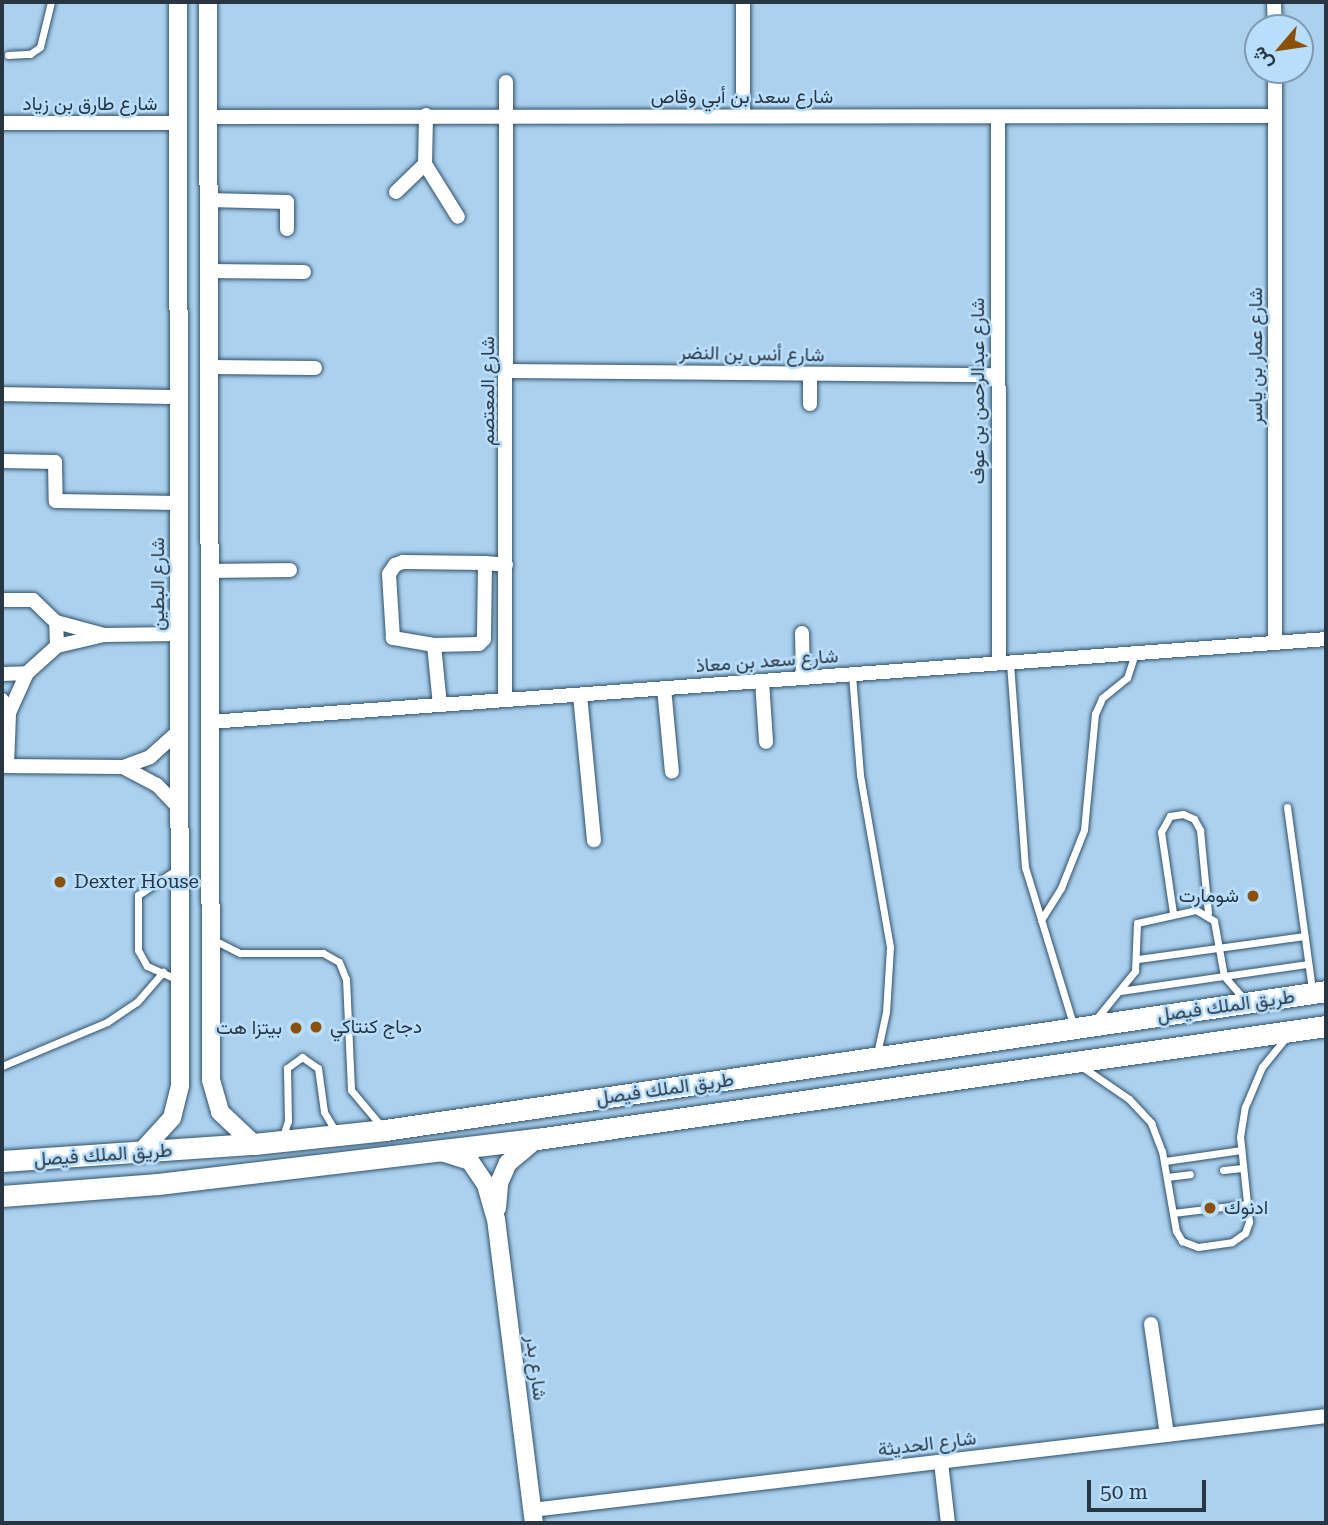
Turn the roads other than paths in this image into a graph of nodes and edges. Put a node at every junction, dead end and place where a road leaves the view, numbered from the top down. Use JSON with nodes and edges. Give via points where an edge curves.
{"nodes":[{"id":1,"x":51,"y":2,"type":"edge"},
{"id":2,"x":178,"y":2,"type":"edge"},
{"id":3,"x":208,"y":2,"type":"edge"},
{"id":4,"x":743,"y":2,"type":"edge"},
{"id":5,"x":8,"y":55,"type":"dead end"},
{"id":6,"x":506,"y":82,"type":"dead end"},
{"id":7,"x":1275,"y":84,"type":"edge"},
{"id":8,"x":426,"y":115,"type":"junction"},
{"id":9,"x":506,"y":115,"type":"junction"},
{"id":10,"x":743,"y":116,"type":"junction"},
{"id":11,"x":1275,"y":116,"type":"junction"},
{"id":12,"x":209,"y":117,"type":"junction"},
{"id":13,"x":998,"y":120,"type":"junction"},
{"id":14,"x":2,"y":123,"type":"edge"},
{"id":15,"x":179,"y":123,"type":"junction"},
{"id":16,"x":425,"y":164,"type":"junction"},
{"id":17,"x":396,"y":192,"type":"dead end"},
{"id":18,"x":209,"y":200,"type":"junction"},
{"id":19,"x":464,"y":216,"type":"dead end"},
{"id":20,"x":287,"y":229,"type":"dead end"},
{"id":21,"x":209,"y":271,"type":"junction"},
{"id":22,"x":304,"y":272,"type":"dead end"},
{"id":23,"x":209,"y":367,"type":"junction"},
{"id":24,"x":315,"y":368,"type":"dead end"},
{"id":25,"x":508,"y":371,"type":"junction"},
{"id":26,"x":810,"y":374,"type":"junction"},
{"id":27,"x":997,"y":375,"type":"junction"},
{"id":28,"x":2,"y":394,"type":"edge"},
{"id":29,"x":179,"y":397,"type":"junction"},
{"id":30,"x":810,"y":404,"type":"dead end"},
{"id":31,"x":2,"y":461,"type":"edge"},
{"id":32,"x":179,"y":503,"type":"junction"},
{"id":33,"x":179,"y":544,"type":"junction"},
{"id":34,"x":485,"y":563,"type":"junction"},
{"id":35,"x":506,"y":565,"type":"junction"},
{"id":36,"x":290,"y":570,"type":"dead end"},
{"id":37,"x":210,"y":571,"type":"junction"},
{"id":38,"x":5,"y":600,"type":"dead end"},
{"id":39,"x":57,"y":622,"type":"junction"},
{"id":40,"x":802,"y":633,"type":"dead end"},
{"id":41,"x":179,"y":634,"type":"junction"},
{"id":42,"x":104,"y":635,"type":"junction"},
{"id":43,"x":1326,"y":639,"type":"edge"},
{"id":44,"x":1275,"y":643,"type":"junction"},
{"id":45,"x":434,"y":645,"type":"junction"},
{"id":46,"x":57,"y":646,"type":"junction"},
{"id":47,"x":1135,"y":653,"type":"junction"},
{"id":48,"x":1004,"y":663,"type":"junction"},
{"id":49,"x":27,"y":673,"type":"junction"},
{"id":50,"x":2,"y":674,"type":"edge"},
{"id":51,"x":852,"y":674,"type":"junction"},
{"id":52,"x":803,"y":678,"type":"junction"},
{"id":53,"x":762,"y":681,"type":"junction"},
{"id":54,"x":664,"y":688,"type":"junction"},
{"id":55,"x":580,"y":695,"type":"junction"},
{"id":56,"x":505,"y":700,"type":"junction"},
{"id":57,"x":440,"y":705,"type":"junction"},
{"id":58,"x":6,"y":706,"type":"edge"},
{"id":59,"x":210,"y":722,"type":"junction"},
{"id":60,"x":179,"y":731,"type":"junction"},
{"id":61,"x":766,"y":742,"type":"dead end"},
{"id":62,"x":5,"y":766,"type":"edge"},
{"id":63,"x":124,"y":767,"type":"junction"},
{"id":64,"x":672,"y":772,"type":"dead end"},
{"id":65,"x":1287,"y":807,"type":"dead end"},
{"id":66,"x":179,"y":808,"type":"junction"},
{"id":67,"x":594,"y":840,"type":"dead end"},
{"id":68,"x":179,"y":867,"type":"junction"},
{"id":69,"x":1173,"y":913,"type":"junction"},
{"id":70,"x":1209,"y":914,"type":"junction"},
{"id":71,"x":1041,"y":920,"type":"junction"},
{"id":72,"x":211,"y":936,"type":"junction"},
{"id":73,"x":1304,"y":936,"type":"junction"},
{"id":74,"x":1219,"y":947,"type":"junction"},
{"id":75,"x":1138,"y":958,"type":"junction"},
{"id":76,"x":1308,"y":964,"type":"junction"},
{"id":77,"x":163,"y":972,"type":"junction"},
{"id":78,"x":1224,"y":976,"type":"junction"},
{"id":79,"x":180,"y":980,"type":"junction"},
{"id":80,"x":1120,"y":991,"type":"junction"},
{"id":81,"x":211,"y":992,"type":"junction"},
{"id":82,"x":1319,"y":992,"type":"edge"},
{"id":83,"x":1250,"y":1002,"type":"junction"},
{"id":84,"x":1326,"y":1026,"type":"edge"},
{"id":85,"x":1082,"y":1027,"type":"junction"},
{"id":86,"x":1291,"y":1031,"type":"junction"},
{"id":87,"x":876,"y":1058,"type":"junction"},
{"id":88,"x":1074,"y":1062,"type":"junction"},
{"id":89,"x":2,"y":1066,"type":"edge"},
{"id":90,"x":385,"y":1130,"type":"junction"},
{"id":91,"x":339,"y":1135,"type":"junction"},
{"id":92,"x":537,"y":1139,"type":"junction"},
{"id":93,"x":279,"y":1141,"type":"junction"},
{"id":94,"x":254,"y":1144,"type":"junction"},
{"id":95,"x":1241,"y":1150,"type":"junction"},
{"id":96,"x":438,"y":1151,"type":"junction"},
{"id":97,"x":140,"y":1153,"type":"junction"},
{"id":98,"x":2,"y":1161,"type":"edge"},
{"id":99,"x":1165,"y":1161,"type":"junction"},
{"id":100,"x":1243,"y":1168,"type":"junction"},
{"id":101,"x":1223,"y":1170,"type":"dead end"},
{"id":102,"x":1190,"y":1174,"type":"dead end"},
{"id":103,"x":1167,"y":1177,"type":"junction"},
{"id":104,"x":2,"y":1196,"type":"edge"},
{"id":105,"x":1247,"y":1204,"type":"junction"},
{"id":106,"x":1173,"y":1213,"type":"junction"},
{"id":107,"x":496,"y":1219,"type":"junction"},
{"id":108,"x":1151,"y":1324,"type":"dead end"},
{"id":109,"x":1326,"y":1416,"type":"edge"},
{"id":110,"x":1167,"y":1435,"type":"junction"},
{"id":111,"x":941,"y":1462,"type":"junction"},
{"id":112,"x":533,"y":1517,"type":"edge"},
{"id":113,"x":948,"y":1523,"type":"edge"}],
"edges":[{"from":1,"to":5,"type":"lane","via":[[40,47],[30,54]]},
{"from":2,"to":15,"type":"street","name":"شارع البطين"},
{"from":3,"to":12,"type":"street"},
{"from":4,"to":10,"type":"street"},
{"from":6,"to":9,"type":"street","name":"شارع المعتصم"},
{"from":7,"to":11,"type":"street","name":"شارع عمار بن ياسر"},
{"from":8,"to":9,"type":"street","name":"شارع سعد بن أبي وقاص"},
{"from":8,"to":12,"type":"street","name":"شارع سعد بن أبي وقاص"},
{"from":8,"to":16,"type":"street"},
{"from":9,"to":10,"type":"street","name":"شارع سعد بن أبي وقاص"},
{"from":9,"to":25,"type":"street","name":"شارع المعتصم"},
{"from":10,"to":13,"type":"street","name":"شارع سعد بن أبي وقاص"},
{"from":11,"to":13,"type":"street","name":"شارع سعد بن أبي وقاص"},
{"from":11,"to":44,"type":"street","name":"شارع عمار بن ياسر"},
{"from":12,"to":18,"type":"street"},
{"from":13,"to":27,"type":"street","name":"شارع عبدالرحمن بن عوف"},
{"from":14,"to":15,"type":"street","name":"شارع طارق بن زياد"},
{"from":15,"to":29,"type":"street","name":"شارع البطين"},
{"from":16,"to":17,"type":"street"},
{"from":16,"to":19,"type":"street"},
{"from":18,"to":20,"type":"street","via":[[287,202]]},
{"from":18,"to":21,"type":"street"},
{"from":21,"to":22,"type":"street"},
{"from":21,"to":23,"type":"street"},
{"from":23,"to":24,"type":"street"},
{"from":23,"to":37,"type":"street"},
{"from":25,"to":26,"type":"street","name":"شارع أنس بن النضر"},
{"from":25,"to":35,"type":"street","name":"شارع المعتصم"},
{"from":26,"to":27,"type":"street","name":"شارع أنس بن النضر"},
{"from":26,"to":30,"type":"street"},
{"from":27,"to":48,"type":"street","name":"شارع عبدالرحمن بن عوف"},
{"from":28,"to":29,"type":"street"},
{"from":29,"to":32,"type":"street","name":"شارع البطين"},
{"from":31,"to":32,"type":"street","via":[[55,462],[56,501]]},
{"from":32,"to":33,"type":"street","name":"شارع البطين"},
{"from":33,"to":37,"type":"street","via":[[194,550]]},
{"from":33,"to":41,"type":"street","name":"شارع البطين"},
{"from":34,"to":35,"type":"street"},
{"from":34,"to":45,"type":"street","via":[[484,639],[468,646]]},
{"from":34,"to":45,"type":"street","via":[[395,565],[389,575],[393,638]]},
{"from":35,"to":56,"type":"street","name":"شارع المعتصم"},
{"from":36,"to":37,"type":"street"},
{"from":37,"to":59,"type":"street"},
{"from":38,"to":39,"type":"street","via":[[33,600]]},
{"from":39,"to":42,"type":"street"},
{"from":39,"to":46,"type":"street"},
{"from":40,"to":52,"type":"street"},
{"from":41,"to":42,"type":"street"},
{"from":41,"to":60,"type":"street","name":"شارع البطين"},
{"from":42,"to":46,"type":"street"},
{"from":43,"to":44,"type":"street","name":"شارع سعد بن معاذ"},
{"from":44,"to":47,"type":"street","name":"شارع سعد بن معاذ"},
{"from":45,"to":57,"type":"street"},
{"from":46,"to":49,"type":"street"},
{"from":47,"to":48,"type":"street","name":"شارع سعد بن معاذ"},
{"from":47,"to":71,"type":"lane","via":[[1127,678],[1102,698],[1095,713],[1084,830],[1065,879]]},
{"from":48,"to":51,"type":"street","name":"شارع سعد بن معاذ"},
{"from":48,"to":71,"type":"lane","via":[[1022,850]]},
{"from":49,"to":50,"type":"street"},
{"from":49,"to":58,"type":"street"},
{"from":51,"to":52,"type":"street","name":"شارع سعد بن معاذ"},
{"from":51,"to":87,"type":"lane","via":[[860,775],[890,947],[886,1012]]},
{"from":52,"to":53,"type":"street","name":"شارع سعد بن معاذ"},
{"from":53,"to":54,"type":"street","name":"شارع سعد بن معاذ"},
{"from":53,"to":61,"type":"street"},
{"from":54,"to":55,"type":"street","name":"شارع سعد بن معاذ"},
{"from":54,"to":64,"type":"street"},
{"from":55,"to":56,"type":"street","name":"شارع سعد بن معاذ"},
{"from":55,"to":67,"type":"street"},
{"from":56,"to":57,"type":"street","name":"شارع سعد بن معاذ"},
{"from":57,"to":59,"type":"street","name":"شارع سعد بن معاذ"},
{"from":58,"to":62,"type":"street"},
{"from":59,"to":72,"type":"street"},
{"from":60,"to":63,"type":"street","via":[[150,757]]},
{"from":60,"to":66,"type":"street","name":"شارع البطين"},
{"from":62,"to":63,"type":"street"},
{"from":63,"to":66,"type":"street","via":[[157,785]]},
{"from":65,"to":73,"type":"lane"},
{"from":66,"to":68,"type":"street","name":"شارع البطين"},
{"from":68,"to":77,"type":"lane","via":[[142,889],[137,898],[139,955],[147,966]]},
{"from":68,"to":79,"type":"street","name":"شارع البطين"},
{"from":69,"to":70,"type":"lane","via":[[1196,910]]},
{"from":69,"to":70,"type":"lane","via":[[1161,832],[1171,817],[1183,814],[1200,830]]},
{"from":69,"to":75,"type":"lane","via":[[1137,923]]},
{"from":70,"to":74,"type":"lane"},
{"from":71,"to":85,"type":"lane"},
{"from":72,"to":81,"type":"street"},
{"from":72,"to":90,"type":"lane","via":[[233,952],[323,953],[339,962],[346,979],[351,1090]]},
{"from":73,"to":74,"type":"lane"},
{"from":73,"to":76,"type":"lane"},
{"from":74,"to":75,"type":"lane"},
{"from":74,"to":78,"type":"lane"},
{"from":75,"to":80,"type":"lane","via":[[1132,977]]},
{"from":76,"to":78,"type":"lane"},
{"from":76,"to":82,"type":"lane"},
{"from":77,"to":79,"type":"lane"},
{"from":77,"to":89,"type":"lane","via":[[137,1002],[107,1022]]},
{"from":78,"to":80,"type":"lane"},
{"from":78,"to":83,"type":"lane","via":[[1232,989]]},
{"from":79,"to":81,"type":"street","via":[[196,992]]},
{"from":79,"to":97,"type":"street","name":"شارع البطين","via":[[176,1108],[160,1136]]},
{"from":80,"to":85,"type":"lane"},
{"from":81,"to":94,"type":"street","via":[[215,1102],[226,1122]]},
{"from":82,"to":83,"type":"main road","name":"طريق الملك فيصل"},
{"from":83,"to":85,"type":"main road","name":"طريق الملك فيصل"},
{"from":84,"to":86,"type":"main road","name":"طريق الملك فيصل"},
{"from":85,"to":87,"type":"main road","name":"طريق الملك فيصل"},
{"from":86,"to":88,"type":"main road","name":"طريق الملك فيصل"},
{"from":86,"to":95,"type":"lane","via":[[1253,1083],[1242,1116]]},
{"from":87,"to":90,"type":"main road","name":"طريق الملك فيصل"},
{"from":88,"to":92,"type":"main road","name":"طريق الملك فيصل"},
{"from":88,"to":99,"type":"lane","via":[[1112,1085],[1145,1115]]},
{"from":90,"to":91,"type":"main road","name":"طريق الملك فيصل"},
{"from":91,"to":93,"type":"main road","name":"طريق الملك فيصل"},
{"from":91,"to":93,"type":"lane","via":[[324,1112],[318,1068],[302,1057],[287,1068],[288,1121]]},
{"from":92,"to":96,"type":"main road","name":"طريق الملك فيصل"},
{"from":92,"to":107,"type":"street","name":"شارع بدر","via":[[508,1163],[499,1183]]},
{"from":93,"to":94,"type":"main road","name":"طريق الملك فيصل"},
{"from":94,"to":97,"type":"main road","name":"طريق الملك فيصل"},
{"from":95,"to":99,"type":"lane"},
{"from":95,"to":100,"type":"lane"},
{"from":96,"to":104,"type":"main road","name":"طريق الملك فيصل","via":[[158,1184]]},
{"from":96,"to":107,"type":"street","name":"شارع بدر","via":[[470,1161],[486,1185]]},
{"from":97,"to":98,"type":"main road","name":"طريق الملك فيصل"},
{"from":99,"to":103,"type":"lane"},
{"from":100,"to":101,"type":"lane"},
{"from":100,"to":105,"type":"lane"},
{"from":102,"to":103,"type":"lane"},
{"from":103,"to":106,"type":"lane"},
{"from":105,"to":106,"type":"lane"},
{"from":105,"to":106,"type":"lane","via":[[1249,1222],[1241,1237],[1198,1247],[1179,1236]]},
{"from":107,"to":112,"type":"street","name":"شارع بدر"},
{"from":108,"to":110,"type":"street"},
{"from":109,"to":110,"type":"street","name":"شارع الحديثة"},
{"from":110,"to":111,"type":"street","name":"شارع الحديثة"},
{"from":111,"to":112,"type":"street","name":"شارع الحديثة"},
{"from":111,"to":113,"type":"street"}]}
